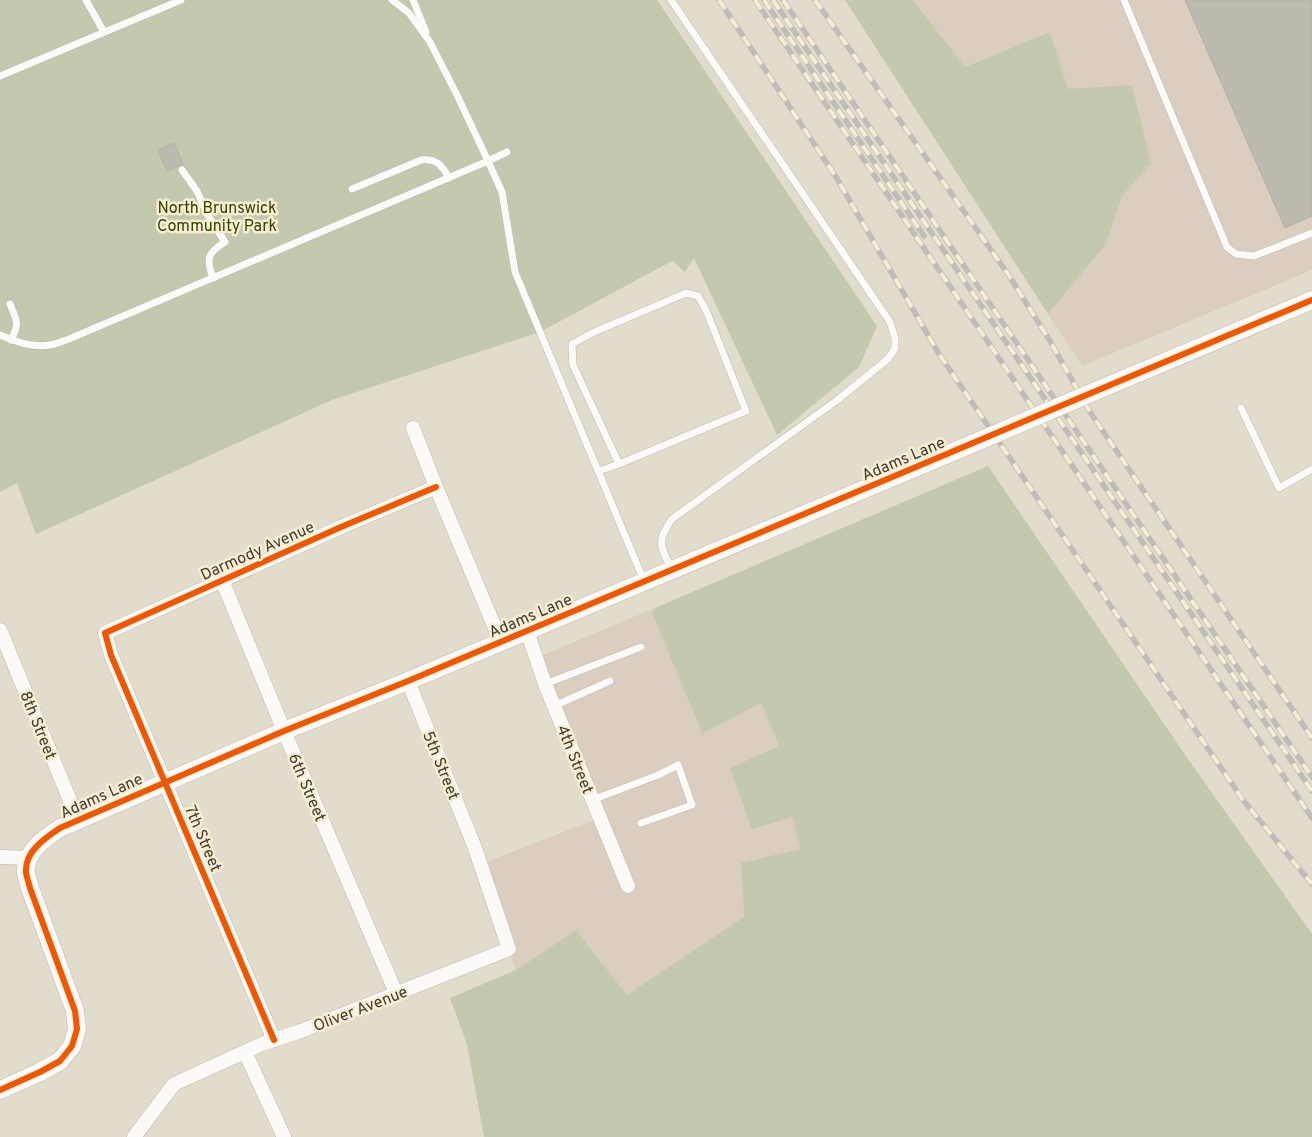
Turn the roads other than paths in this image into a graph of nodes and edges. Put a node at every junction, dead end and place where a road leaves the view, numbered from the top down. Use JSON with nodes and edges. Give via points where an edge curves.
{"nodes":[{"id":1,"x":181,"y":0,"type":"edge"},
{"id":2,"x":392,"y":0,"type":"edge"},
{"id":3,"x":413,"y":0,"type":"edge"},
{"id":4,"x":671,"y":0,"type":"edge"},
{"id":5,"x":1124,"y":0,"type":"edge"},
{"id":6,"x":86,"y":1,"type":"edge"},
{"id":7,"x":104,"y":32,"type":"junction"},
{"id":8,"x":430,"y":42,"type":"junction"},
{"id":9,"x":0,"y":76,"type":"edge"},
{"id":10,"x":507,"y":152,"type":"dead end"},
{"id":11,"x":488,"y":161,"type":"junction"},
{"id":12,"x":182,"y":170,"type":"dead end"},
{"id":13,"x":449,"y":178,"type":"junction"},
{"id":14,"x":352,"y":189,"type":"dead end"},
{"id":15,"x":1312,"y":233,"type":"edge"},
{"id":16,"x":213,"y":278,"type":"junction"},
{"id":17,"x":1312,"y":300,"type":"edge"},
{"id":18,"x":10,"y":304,"type":"dead end"},
{"id":19,"x":0,"y":335,"type":"edge"},
{"id":20,"x":11,"y":340,"type":"junction"},
{"id":21,"x":1241,"y":408,"type":"dead end"},
{"id":22,"x":413,"y":428,"type":"dead end"},
{"id":23,"x":619,"y":464,"type":"junction"},
{"id":24,"x":1312,"y":469,"type":"edge"},
{"id":25,"x":599,"y":471,"type":"junction"},
{"id":26,"x":436,"y":487,"type":"junction"},
{"id":27,"x":672,"y":569,"type":"junction"},
{"id":28,"x":222,"y":580,"type":"junction"},
{"id":29,"x":644,"y":582,"type":"junction"},
{"id":30,"x":0,"y":630,"type":"edge"},
{"id":31,"x":527,"y":631,"type":"junction"},
{"id":32,"x":502,"y":642,"type":"junction"},
{"id":33,"x":641,"y":647,"type":"dead end"},
{"id":34,"x":109,"y":648,"type":"joint"},
{"id":35,"x":610,"y":681,"type":"dead end"},
{"id":36,"x":408,"y":682,"type":"junction"},
{"id":37,"x":545,"y":684,"type":"junction"},
{"id":38,"x":554,"y":706,"type":"junction"},
{"id":39,"x":284,"y":731,"type":"junction"},
{"id":40,"x":165,"y":782,"type":"junction"},
{"id":41,"x":592,"y":800,"type":"junction"},
{"id":42,"x":78,"y":820,"type":"junction"},
{"id":43,"x":641,"y":823,"type":"dead end"},
{"id":44,"x":475,"y":848,"type":"joint"},
{"id":45,"x":0,"y":857,"type":"edge"},
{"id":46,"x":29,"y":858,"type":"junction"},
{"id":47,"x":628,"y":886,"type":"dead end"},
{"id":48,"x":396,"y":994,"type":"junction"},
{"id":49,"x":274,"y":1040,"type":"junction"},
{"id":50,"x":245,"y":1052,"type":"junction"},
{"id":51,"x":0,"y":1090,"type":"edge"},
{"id":52,"x":134,"y":1137,"type":"edge"},
{"id":53,"x":284,"y":1137,"type":"edge"}],
"edges":[{"from":1,"to":7,"type":"lane"},
{"from":2,"to":8,"type":"lane","via":[[409,14]]},
{"from":3,"to":8,"type":"lane"},
{"from":4,"to":27,"type":"lane","via":[[890,322],[895,338],[895,348],[888,359],[836,401],[672,520],[661,542],[662,552]]},
{"from":5,"to":15,"type":"lane","via":[[1227,247],[1236,254],[1254,256]]},
{"from":6,"to":7,"type":"lane"},
{"from":7,"to":9,"type":"lane"},
{"from":8,"to":11,"type":"lane"},
{"from":10,"to":11,"type":"lane"},
{"from":11,"to":13,"type":"lane"},
{"from":11,"to":25,"type":"lane","via":[[502,192],[515,272]]},
{"from":12,"to":16,"type":"lane","via":[[225,242],[209,257]]},
{"from":13,"to":14,"type":"lane","via":[[439,164],[427,159]]},
{"from":13,"to":16,"type":"lane"},
{"from":16,"to":20,"type":"lane","via":[[51,345],[37,346]]},
{"from":17,"to":27,"type":"street","name":"Adams Lane","bridge":true},
{"from":18,"to":20,"type":"lane","via":[[17,328]]},
{"from":19,"to":20,"type":"lane"},
{"from":21,"to":24,"type":"lane","via":[[1278,488]]},
{"from":22,"to":26,"type":"street"},
{"from":23,"to":23,"type":"lane","via":[[573,365],[572,344],[686,293],[698,296],[746,411]]},
{"from":23,"to":25,"type":"lane"},
{"from":25,"to":29,"type":"lane"},
{"from":26,"to":28,"type":"street","name":"Darmody Avenue"},
{"from":26,"to":32,"type":"street"},
{"from":27,"to":29,"type":"street","name":"Adams Lane"},
{"from":28,"to":34,"type":"street","name":"Darmody Avenue","via":[[105,633]]},
{"from":28,"to":39,"type":"street","name":"6th Street"},
{"from":29,"to":31,"type":"street","name":"Adams Lane"},
{"from":30,"to":42,"type":"street","name":"8th Street"},
{"from":31,"to":32,"type":"street","name":"Adams Lane"},
{"from":31,"to":37,"type":"street","name":"4th Street"},
{"from":32,"to":36,"type":"street","name":"Adams Lane"},
{"from":33,"to":37,"type":"lane"},
{"from":34,"to":40,"type":"street","name":"7th Street"},
{"from":35,"to":38,"type":"lane"},
{"from":36,"to":39,"type":"street","name":"Adams Lane"},
{"from":36,"to":44,"type":"street","name":"5th Street"},
{"from":37,"to":38,"type":"street","name":"4th Street"},
{"from":38,"to":41,"type":"street","name":"4th Street"},
{"from":39,"to":40,"type":"street","name":"Adams Lane"},
{"from":39,"to":48,"type":"street","name":"6th Street"},
{"from":40,"to":42,"type":"street","name":"Adams Lane"},
{"from":40,"to":49,"type":"street","name":"7th Street"},
{"from":41,"to":43,"type":"lane","via":[[678,765],[692,805]]},
{"from":41,"to":47,"type":"street","name":"4th Street"},
{"from":42,"to":46,"type":"street","name":"Adams Lane","via":[[49,835]]},
{"from":44,"to":48,"type":"street","name":"Oliver Avenue","via":[[509,949]]},
{"from":45,"to":46,"type":"street"},
{"from":46,"to":51,"type":"street","via":[[26,872],[30,888],[75,1011],[77,1029],[72,1046],[60,1061]]},
{"from":48,"to":49,"type":"street","name":"Oliver Avenue"},
{"from":49,"to":50,"type":"street","name":"Oliver Avenue"},
{"from":50,"to":52,"type":"street","name":"Oliver Avenue","via":[[174,1084]]},
{"from":50,"to":53,"type":"street"}]}
